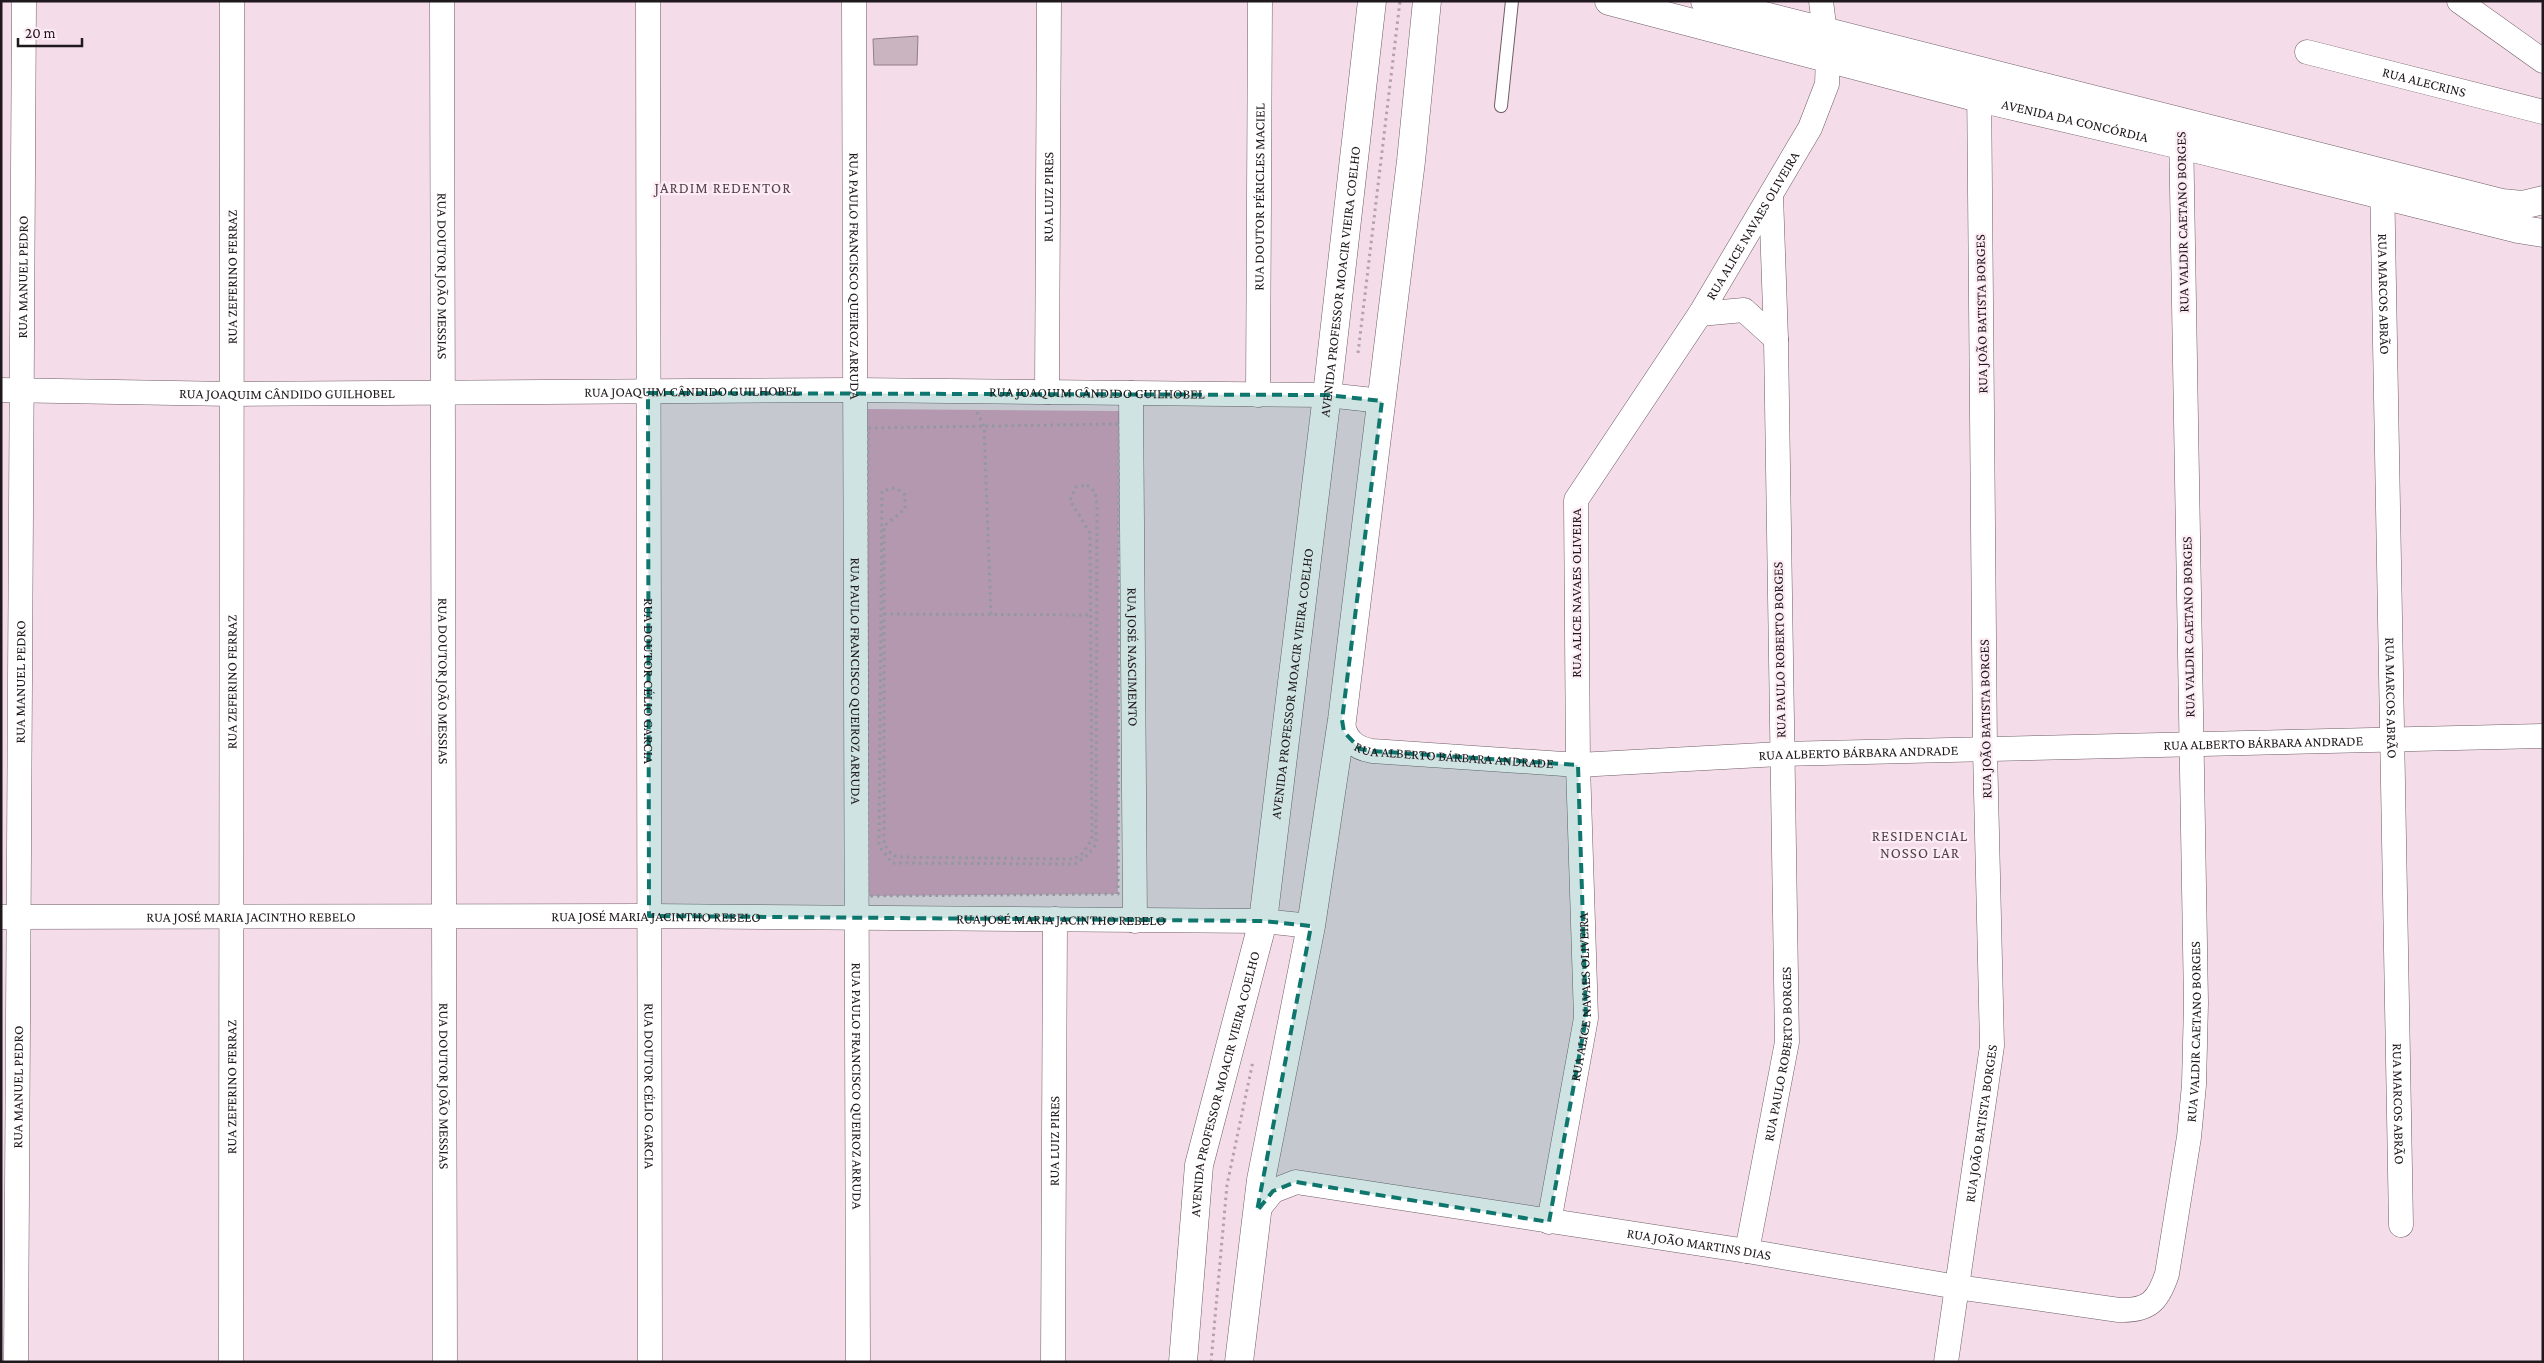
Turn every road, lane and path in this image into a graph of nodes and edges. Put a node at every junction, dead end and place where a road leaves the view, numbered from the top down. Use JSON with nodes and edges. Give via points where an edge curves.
{"nodes":[{"id":1,"x":24,"y":1,"type":"edge"},
{"id":2,"x":232,"y":1,"type":"edge"},
{"id":3,"x":442,"y":1,"type":"edge"},
{"id":4,"x":648,"y":1,"type":"edge"},
{"id":5,"x":854,"y":1,"type":"edge"},
{"id":6,"x":1049,"y":1,"type":"edge"},
{"id":7,"x":1260,"y":1,"type":"edge"},
{"id":8,"x":1372,"y":1,"type":"edge"},
{"id":9,"x":1428,"y":1,"type":"edge"},
{"id":10,"x":1512,"y":1,"type":"edge"},
{"id":11,"x":1609,"y":1,"type":"edge"},
{"id":12,"x":1705,"y":1,"type":"edge"},
{"id":13,"x":1821,"y":1,"type":"edge"},
{"id":14,"x":2459,"y":1,"type":"edge"},
{"id":15,"x":1826,"y":44,"type":"junction"},
{"id":16,"x":2307,"y":52,"type":"dead end"},
{"id":17,"x":2543,"y":61,"type":"edge"},
{"id":18,"x":1979,"y":85,"type":"junction"},
{"id":19,"x":1501,"y":106,"type":"dead end"},
{"id":20,"x":2543,"y":112,"type":"edge"},
{"id":21,"x":2181,"y":133,"type":"junction"},
{"id":22,"x":2382,"y":183,"type":"junction"},
{"id":23,"x":1771,"y":195,"type":"junction"},
{"id":24,"x":2541,"y":201,"type":"edge"},
{"id":25,"x":2543,"y":233,"type":"edge"},
{"id":26,"x":1700,"y":314,"type":"junction"},
{"id":27,"x":1776,"y":339,"type":"junction"},
{"id":28,"x":11,"y":390,"type":"edge"},
{"id":29,"x":856,"y":390,"type":"junction"},
{"id":30,"x":967,"y":391,"type":"junction"},
{"id":31,"x":1047,"y":392,"type":"junction"},
{"id":32,"x":443,"y":393,"type":"junction"},
{"id":33,"x":648,"y":393,"type":"junction"},
{"id":34,"x":1131,"y":393,"type":"junction"},
{"id":35,"x":232,"y":394,"type":"junction"},
{"id":36,"x":1258,"y":395,"type":"junction"},
{"id":37,"x":1327,"y":395,"type":"junction"},
{"id":38,"x":1382,"y":401,"type":"junction"},
{"id":39,"x":984,"y":426,"type":"junction"},
{"id":40,"x":884,"y":614,"type":"junction"},
{"id":41,"x":991,"y":615,"type":"junction"},
{"id":42,"x":1090,"y":615,"type":"junction"},
{"id":43,"x":1342,"y":720,"type":"junction"},
{"id":44,"x":2543,"y":736,"type":"edge"},
{"id":45,"x":2391,"y":740,"type":"junction"},
{"id":46,"x":2190,"y":744,"type":"junction"},
{"id":47,"x":1985,"y":749,"type":"junction"},
{"id":48,"x":1781,"y":754,"type":"junction"},
{"id":49,"x":1578,"y":765,"type":"junction"},
{"id":50,"x":649,"y":916,"type":"junction"},
{"id":51,"x":10,"y":917,"type":"edge"},
{"id":52,"x":444,"y":917,"type":"junction"},
{"id":53,"x":232,"y":918,"type":"junction"},
{"id":54,"x":857,"y":918,"type":"junction"},
{"id":55,"x":1055,"y":919,"type":"junction"},
{"id":56,"x":1262,"y":920,"type":"junction"},
{"id":57,"x":1135,"y":921,"type":"junction"},
{"id":58,"x":1311,"y":926,"type":"junction"},
{"id":59,"x":1257,"y":1211,"type":"junction"},
{"id":60,"x":1549,"y":1222,"type":"junction"},
{"id":61,"x":2401,"y":1224,"type":"dead end"},
{"id":62,"x":1747,"y":1251,"type":"junction"},
{"id":63,"x":1957,"y":1287,"type":"junction"},
{"id":64,"x":2149,"y":1305,"type":"joint"},
{"id":65,"x":16,"y":1362,"type":"edge"},
{"id":66,"x":232,"y":1362,"type":"edge"},
{"id":67,"x":445,"y":1362,"type":"edge"},
{"id":68,"x":650,"y":1362,"type":"edge"},
{"id":69,"x":858,"y":1362,"type":"edge"},
{"id":70,"x":1053,"y":1362,"type":"edge"},
{"id":71,"x":1183,"y":1362,"type":"edge"},
{"id":72,"x":1239,"y":1362,"type":"edge"},
{"id":73,"x":1946,"y":1362,"type":"edge"}],
"edges":[{"from":1,"to":28,"type":"street","name":"RUA MANUEL PEDRO"},
{"from":2,"to":35,"type":"street","name":"RUA ZEFERINO FERRAZ"},
{"from":3,"to":32,"type":"street","name":"RUA DOUTOR JOÃO MESSIAS"},
{"from":4,"to":33,"type":"street","name":"RUA DOUTOR CÉLIO GARCIA"},
{"from":5,"to":29,"type":"street","name":"RUA PAULO FRANCISCO QUEIROZ ARRUDA"},
{"from":6,"to":31,"type":"street","name":"RUA LUIZ PIRES"},
{"from":7,"to":36,"type":"street","name":"RUA DOUTOR PÉRICLES MACIEL"},
{"from":8,"to":37,"type":"main road","name":"AVENIDA PROFESSOR MOACIR VIEIRA COELHO"},
{"from":9,"to":38,"type":"main road"},
{"from":10,"to":19,"type":"lane"},
{"from":11,"to":15,"type":"main road","name":"AVENIDA DA CONCÓRDIA"},
{"from":12,"to":15,"type":"main road","name":"AVENIDA DA CONCÓRDIA"},
{"from":13,"to":15,"type":"street","name":"RUA ALICE NAVAES OLIVEIRA"},
{"from":14,"to":17,"type":"street"},
{"from":15,"to":18,"type":"main road","name":"AVENIDA DA CONCÓRDIA"},
{"from":15,"to":23,"type":"street","name":"RUA ALICE NAVAES OLIVEIRA","via":[[1827,84],[1821,104]]},
{"from":16,"to":20,"type":"street","name":"RUA ALECRINS"},
{"from":18,"to":21,"type":"main road","name":"AVENIDA DA CONCÓRDIA"},
{"from":18,"to":47,"type":"street","name":"RUA JOÃO BATISTA BORGES"},
{"from":21,"to":22,"type":"main road","name":"AVENIDA DA CONCÓRDIA"},
{"from":21,"to":46,"type":"street","name":"RUA VALDIR CAETANO BORGES"},
{"from":22,"to":24,"type":"main road","name":"AVENIDA DA CONCÓRDIA","via":[[2502,203],[2522,205]]},
{"from":22,"to":25,"type":"main road","name":"AVENIDA DA CONCÓRDIA","via":[[2518,229]]},
{"from":22,"to":45,"type":"street","name":"RUA MARCOS ABRÃO"},
{"from":23,"to":26,"type":"street","name":"RUA ALICE NAVAES OLIVEIRA"},
{"from":23,"to":27,"type":"street","name":"RUA PAULO ROBERTO BORGES"},
{"from":26,"to":27,"type":"street","via":[[1744,310]]},
{"from":26,"to":49,"type":"street","name":"RUA ALICE NAVAES OLIVEIRA","via":[[1576,500]]},
{"from":27,"to":48,"type":"street","name":"RUA PAULO ROBERTO BORGES"},
{"from":28,"to":35,"type":"street","name":"RUA JOAQUIM CÂNDIDO GUILHOBEL"},
{"from":28,"to":51,"type":"street","name":"RUA MANUEL PEDRO"},
{"from":29,"to":30,"type":"street","name":"RUA JOAQUIM CÂNDIDO GUILHOBEL"},
{"from":29,"to":33,"type":"street","name":"RUA JOAQUIM CÂNDIDO GUILHOBEL"},
{"from":29,"to":54,"type":"street","name":"RUA PAULO FRANCISCO QUEIROZ ARRUDA"},
{"from":30,"to":31,"type":"street","name":"RUA JOAQUIM CÂNDIDO GUILHOBEL"},
{"from":30,"to":39,"type":"path"},
{"from":31,"to":34,"type":"street","name":"RUA JOAQUIM CÂNDIDO GUILHOBEL"},
{"from":32,"to":33,"type":"street","name":"RUA JOAQUIM CÂNDIDO GUILHOBEL"},
{"from":32,"to":35,"type":"street","name":"RUA JOAQUIM CÂNDIDO GUILHOBEL"},
{"from":32,"to":52,"type":"street","name":"RUA DOUTOR JOÃO MESSIAS"},
{"from":33,"to":50,"type":"street","name":"RUA DOUTOR CÉLIO GARCIA"},
{"from":34,"to":36,"type":"street","name":"RUA JOAQUIM CÂNDIDO GUILHOBEL"},
{"from":34,"to":57,"type":"street","name":"RUA JOSÉ NASCIMENTO"},
{"from":35,"to":53,"type":"street","name":"RUA ZEFERINO FERRAZ"},
{"from":36,"to":37,"type":"street","name":"RUA JOAQUIM CÂNDIDO GUILHOBEL"},
{"from":37,"to":38,"type":"street","name":"RUA JOAQUIM CÂNDIDO GUILHOBEL"},
{"from":37,"to":56,"type":"main road","name":"AVENIDA PROFESSOR MOACIR VIEIRA COELHO"},
{"from":38,"to":43,"type":"main road"},
{"from":39,"to":39,"type":"path","via":[[868,428],[867,896],[1118,894],[1119,424]]},
{"from":39,"to":41,"type":"path"},
{"from":40,"to":41,"type":"path"},
{"from":40,"to":42,"type":"path","via":[[884,844],[892,855],[1064,859],[1074,859],[1083,853],[1092,839]]},
{"from":40,"to":42,"type":"path","via":[[884,526],[905,509],[905,495],[896,488],[882,491],[880,502],[879,846],[884,856],[892,863],[1075,864],[1096,844],[1097,505],[1095,492],[1087,485],[1076,487],[1070,500],[1090,533]]},
{"from":41,"to":42,"type":"path"},
{"from":43,"to":49,"type":"street","name":"RUA ALBERTO BÁRBARA ANDRADE","via":[[1344,732],[1351,742],[1372,752]]},
{"from":43,"to":58,"type":"main road"},
{"from":44,"to":45,"type":"street","name":"RUA ALBERTO BÁRBARA ANDRADE"},
{"from":45,"to":46,"type":"street","name":"RUA ALBERTO BÁRBARA ANDRADE"},
{"from":45,"to":61,"type":"street","name":"RUA MARCOS ABRÃO"},
{"from":46,"to":47,"type":"street","name":"RUA ALBERTO BÁRBARA ANDRADE"},
{"from":46,"to":64,"type":"street","name":"RUA VALDIR CAETANO BORGES","via":[[2196,1003],[2194,1085],[2167,1274],[2160,1293]]},
{"from":47,"to":48,"type":"street","name":"RUA ALBERTO BÁRBARA ANDRADE"},
{"from":47,"to":63,"type":"street","name":"RUA JOÃO BATISTA BORGES","via":[[1992,1046]]},
{"from":48,"to":49,"type":"street","name":"RUA ALBERTO BÁRBARA ANDRADE"},
{"from":48,"to":62,"type":"street","name":"RUA PAULO ROBERTO BORGES","via":[[1787,1042]]},
{"from":49,"to":60,"type":"street","name":"RUA ALICE NAVAES OLIVEIRA","via":[[1586,1018]]},
{"from":50,"to":52,"type":"street","name":"RUA JOSÉ MARIA JACINTHO REBELO"},
{"from":50,"to":54,"type":"street","name":"RUA JOSÉ MARIA JACINTHO REBELO"},
{"from":50,"to":68,"type":"street","name":"RUA DOUTOR CÉLIO GARCIA"},
{"from":51,"to":53,"type":"street","name":"RUA JOSÉ MARIA JACINTHO REBELO"},
{"from":51,"to":65,"type":"street","name":"RUA MANUEL PEDRO"},
{"from":52,"to":53,"type":"street","name":"RUA JOSÉ MARIA JACINTHO REBELO"},
{"from":52,"to":67,"type":"street","name":"RUA DOUTOR JOÃO MESSIAS"},
{"from":53,"to":66,"type":"street","name":"RUA ZEFERINO FERRAZ"},
{"from":54,"to":55,"type":"street","name":"RUA JOSÉ MARIA JACINTHO REBELO"},
{"from":54,"to":69,"type":"street","name":"RUA PAULO FRANCISCO QUEIROZ ARRUDA"},
{"from":55,"to":57,"type":"street","name":"RUA JOSÉ MARIA JACINTHO REBELO"},
{"from":55,"to":70,"type":"street","name":"RUA LUIZ PIRES"},
{"from":56,"to":57,"type":"street","name":"RUA JOSÉ MARIA JACINTHO REBELO"},
{"from":56,"to":58,"type":"street","name":"RUA JOSÉ MARIA JACINTHO REBELO"},
{"from":56,"to":71,"type":"main road","name":"AVENIDA PROFESSOR MOACIR VIEIRA COELHO","via":[[1199,1165]]},
{"from":58,"to":59,"type":"main road"},
{"from":59,"to":60,"type":"street","name":"RUA JOÃO MARTINS DIAS","via":[[1273,1191],[1296,1182]]},
{"from":59,"to":72,"type":"main road"},
{"from":60,"to":62,"type":"street","name":"RUA JOÃO MARTINS DIAS"},
{"from":62,"to":63,"type":"street","name":"RUA JOÃO MARTINS DIAS"},
{"from":63,"to":64,"type":"street","name":"RUA JOÃO MARTINS DIAS","via":[[2119,1310],[2135,1310]]},
{"from":63,"to":73,"type":"street","name":"RUA JOÃO BATISTA BORGES"}]}
